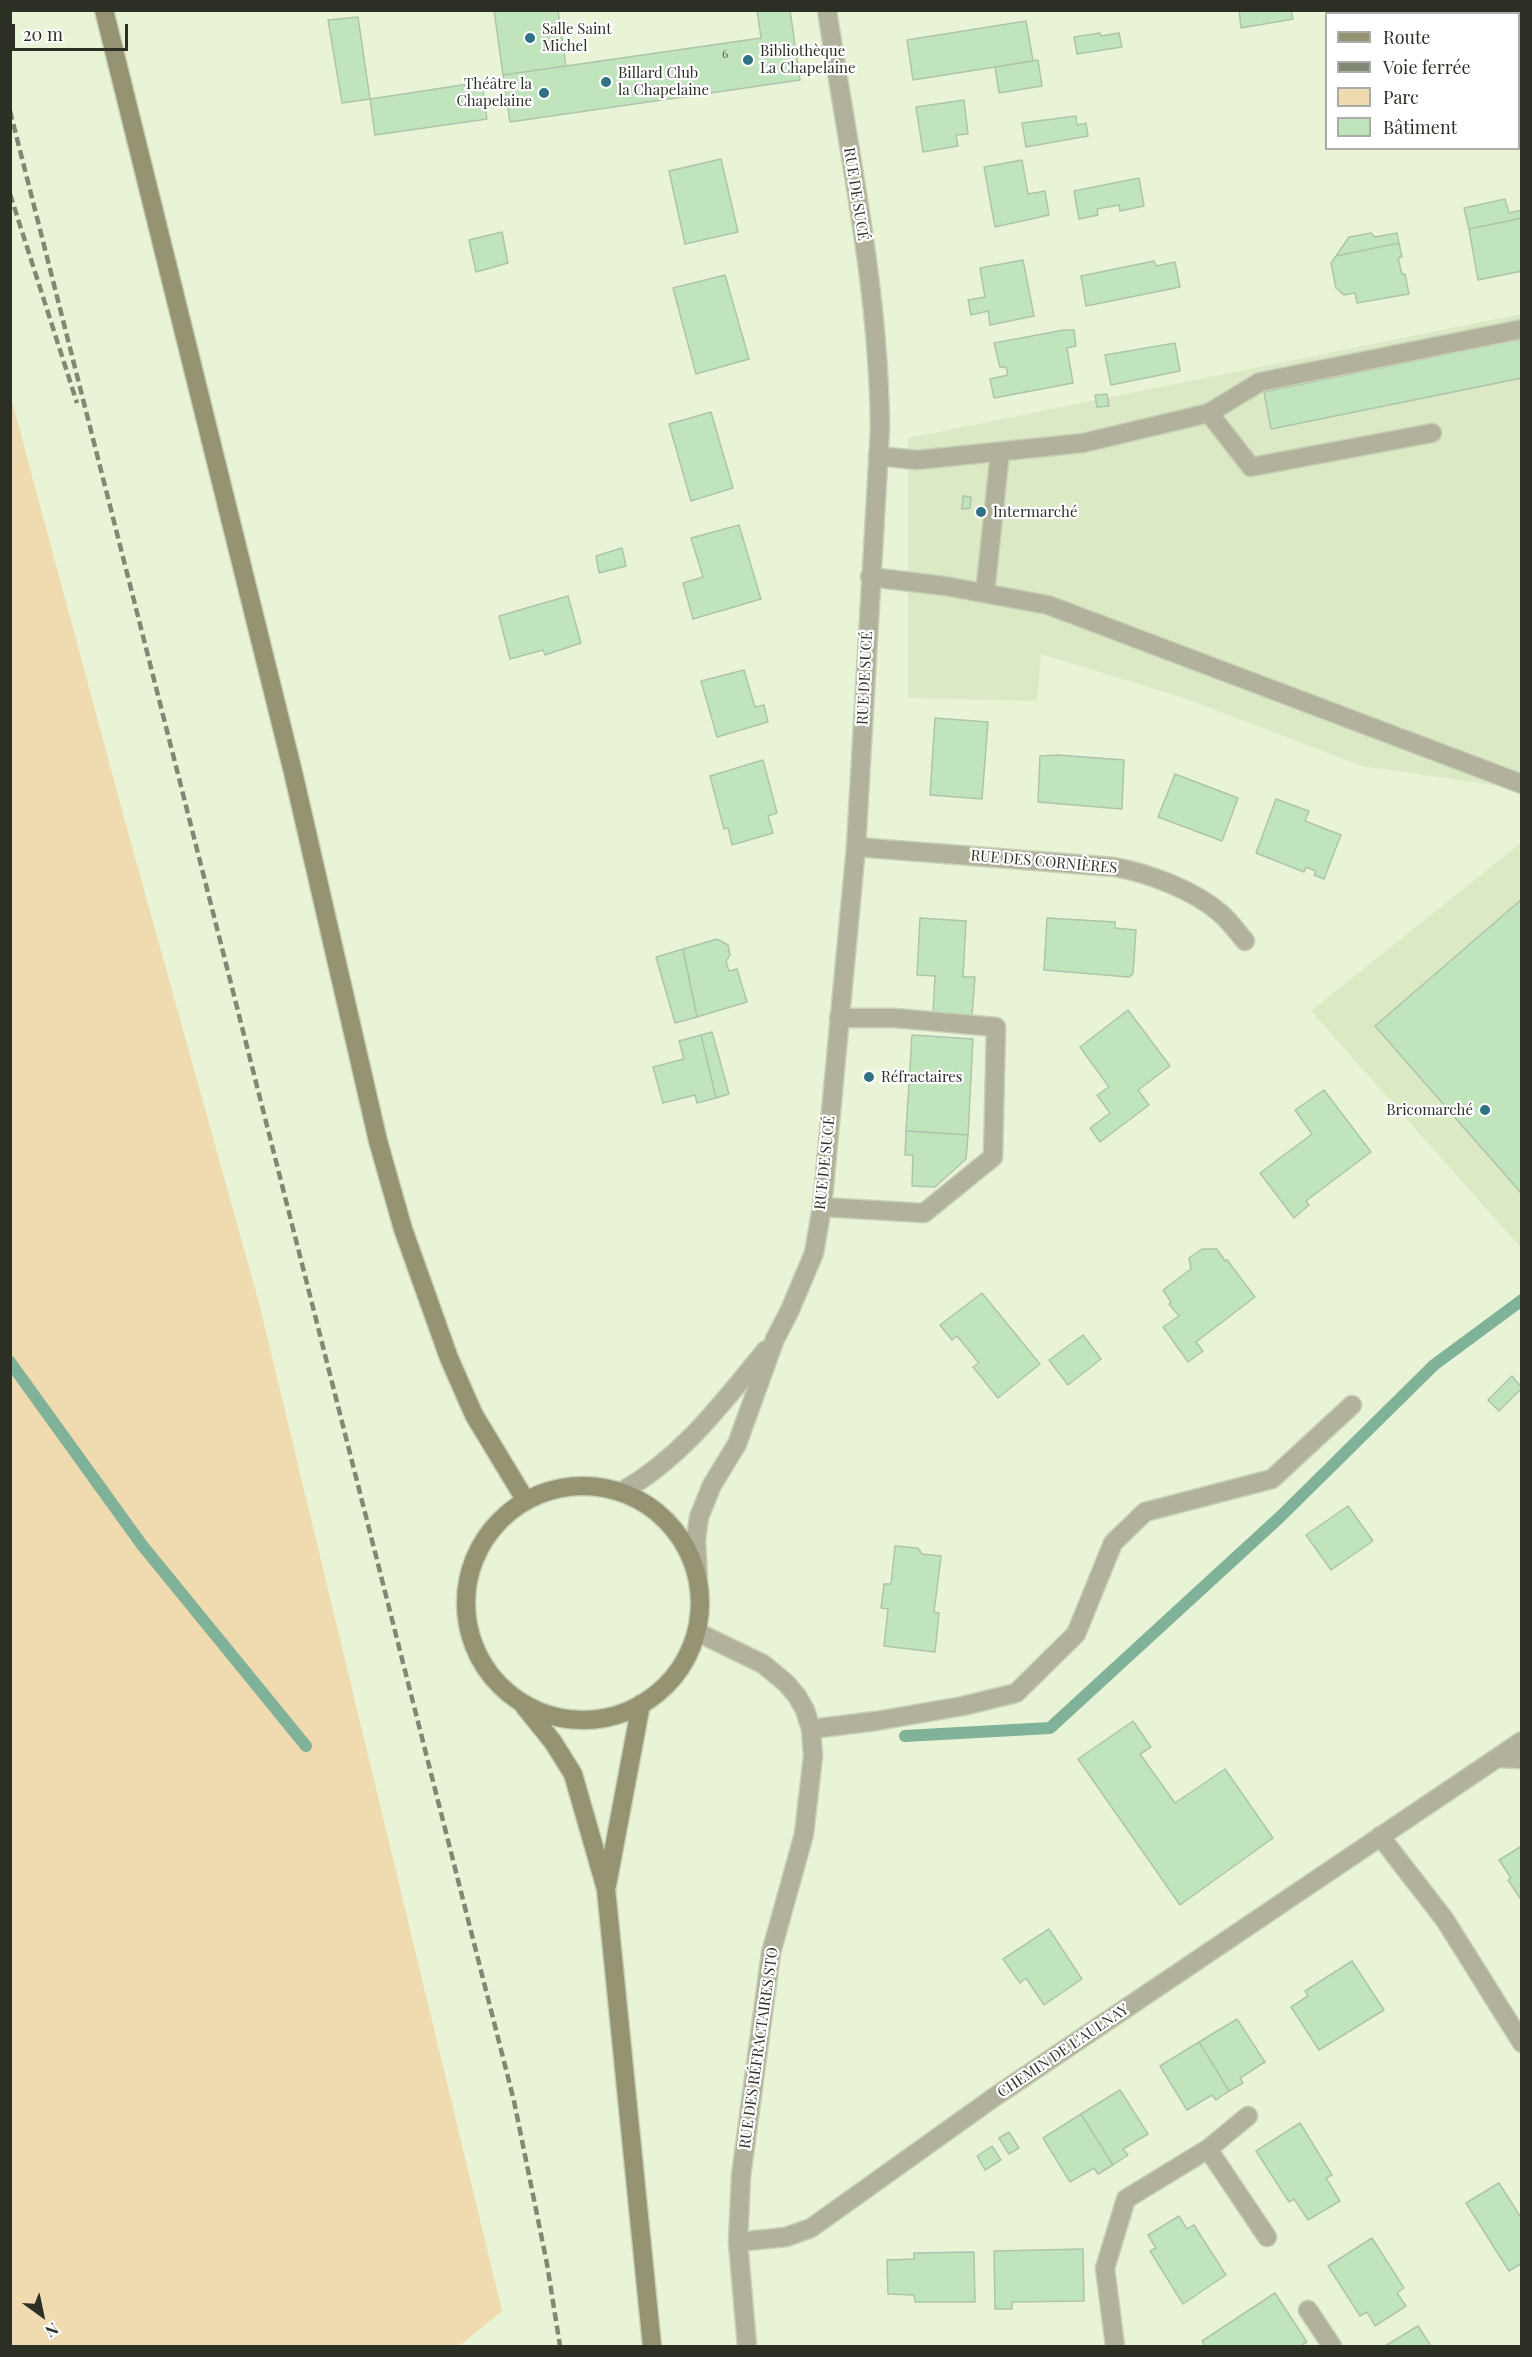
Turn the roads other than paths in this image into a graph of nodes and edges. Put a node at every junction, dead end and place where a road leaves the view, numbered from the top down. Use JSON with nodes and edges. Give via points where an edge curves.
{"nodes":[{"id":1,"x":104,"y":10,"type":"edge"},
{"id":2,"x":827,"y":10,"type":"edge"},
{"id":3,"x":1521,"y":328,"type":"edge"},
{"id":4,"x":1209,"y":413,"type":"junction"},
{"id":5,"x":1432,"y":433,"type":"dead end"},
{"id":6,"x":1000,"y":452,"type":"junction"},
{"id":7,"x":878,"y":456,"type":"junction"},
{"id":8,"x":870,"y":577,"type":"junction"},
{"id":9,"x":985,"y":593,"type":"junction"},
{"id":10,"x":1521,"y":784,"type":"edge"},
{"id":11,"x":856,"y":847,"type":"junction"},
{"id":12,"x":1245,"y":941,"type":"dead end"},
{"id":13,"x":839,"y":1018,"type":"junction"},
{"id":14,"x":822,"y":1208,"type":"junction"},
{"id":15,"x":775,"y":1339,"type":"junction"},
{"id":16,"x":1352,"y":1405,"type":"dead end"},
{"id":17,"x":621,"y":1492,"type":"junction"},
{"id":18,"x":526,"y":1501,"type":"junction"},
{"id":19,"x":698,"y":1581,"type":"junction"},
{"id":20,"x":697,"y":1632,"type":"junction"},
{"id":21,"x":521,"y":1703,"type":"junction"},
{"id":22,"x":641,"y":1704,"type":"junction"},
{"id":23,"x":811,"y":1729,"type":"junction"},
{"id":24,"x":1521,"y":1741,"type":"edge"},
{"id":25,"x":1497,"y":1758,"type":"junction"},
{"id":26,"x":1521,"y":1759,"type":"edge"},
{"id":27,"x":1380,"y":1836,"type":"junction"},
{"id":28,"x":606,"y":1889,"type":"junction"},
{"id":29,"x":1521,"y":2043,"type":"edge"},
{"id":30,"x":1248,"y":2115,"type":"dead end"},
{"id":31,"x":1209,"y":2149,"type":"junction"},
{"id":32,"x":1267,"y":2237,"type":"dead end"},
{"id":33,"x":738,"y":2242,"type":"junction"},
{"id":34,"x":1308,"y":2310,"type":"dead end"},
{"id":35,"x":652,"y":2346,"type":"edge"},
{"id":36,"x":747,"y":2346,"type":"edge"},
{"id":37,"x":1115,"y":2346,"type":"edge"},
{"id":38,"x":1332,"y":2346,"type":"edge"}],
"edges":[{"from":1,"to":18,"type":"main road","via":[[293,772],[390,1185],[449,1358],[474,1415]]},
{"from":2,"to":7,"type":"street","name":"RUE DE SUCÉ","via":[[874,323],[880,386]]},
{"from":3,"to":4,"type":"street","via":[[1260,382]]},
{"from":4,"to":5,"type":"street","via":[[1251,467]]},
{"from":4,"to":6,"type":"street","via":[[1083,443]]},
{"from":6,"to":7,"type":"street","via":[[917,460]]},
{"from":6,"to":9,"type":"street"},
{"from":7,"to":8,"type":"street","name":"RUE DE SUCÉ"},
{"from":8,"to":9,"type":"street"},
{"from":8,"to":11,"type":"street","name":"RUE DE SUCÉ"},
{"from":9,"to":10,"type":"street","via":[[1048,605]]},
{"from":11,"to":12,"type":"street","name":"RUE DES CORNIÈRES","via":[[1136,871],[1199,898],[1222,914]]},
{"from":11,"to":13,"type":"street","name":"RUE DE SUCÉ"},
{"from":13,"to":14,"type":"street","name":"RUE DE SUCÉ"},
{"from":13,"to":14,"type":"street","via":[[895,1017],[996,1027],[993,1157],[924,1213]]},
{"from":14,"to":15,"type":"street","name":"RUE DE SUCÉ","via":[[814,1253]]},
{"from":15,"to":17,"type":"street","name":"RUE DE SUCÉ","via":[[705,1424],[662,1465]]},
{"from":15,"to":19,"type":"street","name":"RUE DE SUCÉ","via":[[737,1444],[712,1485],[699,1517]]},
{"from":16,"to":23,"type":"street","via":[[1272,1479],[1145,1512],[1113,1543],[1076,1634],[1016,1693],[963,1706]]},
{"from":17,"to":18,"type":"main road","via":[[572,1486]]},
{"from":17,"to":19,"type":"main road","via":[[644,1502],[663,1517],[691,1557]]},
{"from":18,"to":21,"type":"main road","via":[[492,1529],[480,1548],[471,1568],[466,1600],[469,1634],[477,1654],[504,1690]]},
{"from":19,"to":20,"type":"main road"},
{"from":20,"to":22,"type":"main road","via":[[676,1674]]},
{"from":20,"to":23,"type":"street","name":"RUE DES RÉFRACTAIRES STO","via":[[763,1664],[797,1696]]},
{"from":21,"to":22,"type":"main road","via":[[572,1720],[608,1717]]},
{"from":21,"to":28,"type":"main road","via":[[573,1774]]},
{"from":22,"to":28,"type":"main road"},
{"from":23,"to":33,"type":"street","name":"RUE DES RÉFRACTAIRES STO","via":[[813,1756],[804,1834],[771,1953],[741,2176]]},
{"from":24,"to":25,"type":"street","name":"CHEMIN DE L'AULNAY"},
{"from":25,"to":26,"type":"street"},
{"from":25,"to":27,"type":"street","name":"CHEMIN DE L'AULNAY"},
{"from":27,"to":29,"type":"street","via":[[1445,1920]]},
{"from":27,"to":33,"type":"street","name":"CHEMIN DE L'AULNAY","via":[[993,2098],[811,2228],[786,2237]]},
{"from":28,"to":35,"type":"main road"},
{"from":30,"to":31,"type":"street"},
{"from":31,"to":32,"type":"street"},
{"from":31,"to":37,"type":"street","via":[[1126,2199],[1105,2268]]},
{"from":33,"to":36,"type":"street","name":"RUE DES RÉFRACTAIRES STO"},
{"from":34,"to":38,"type":"street"}]}
